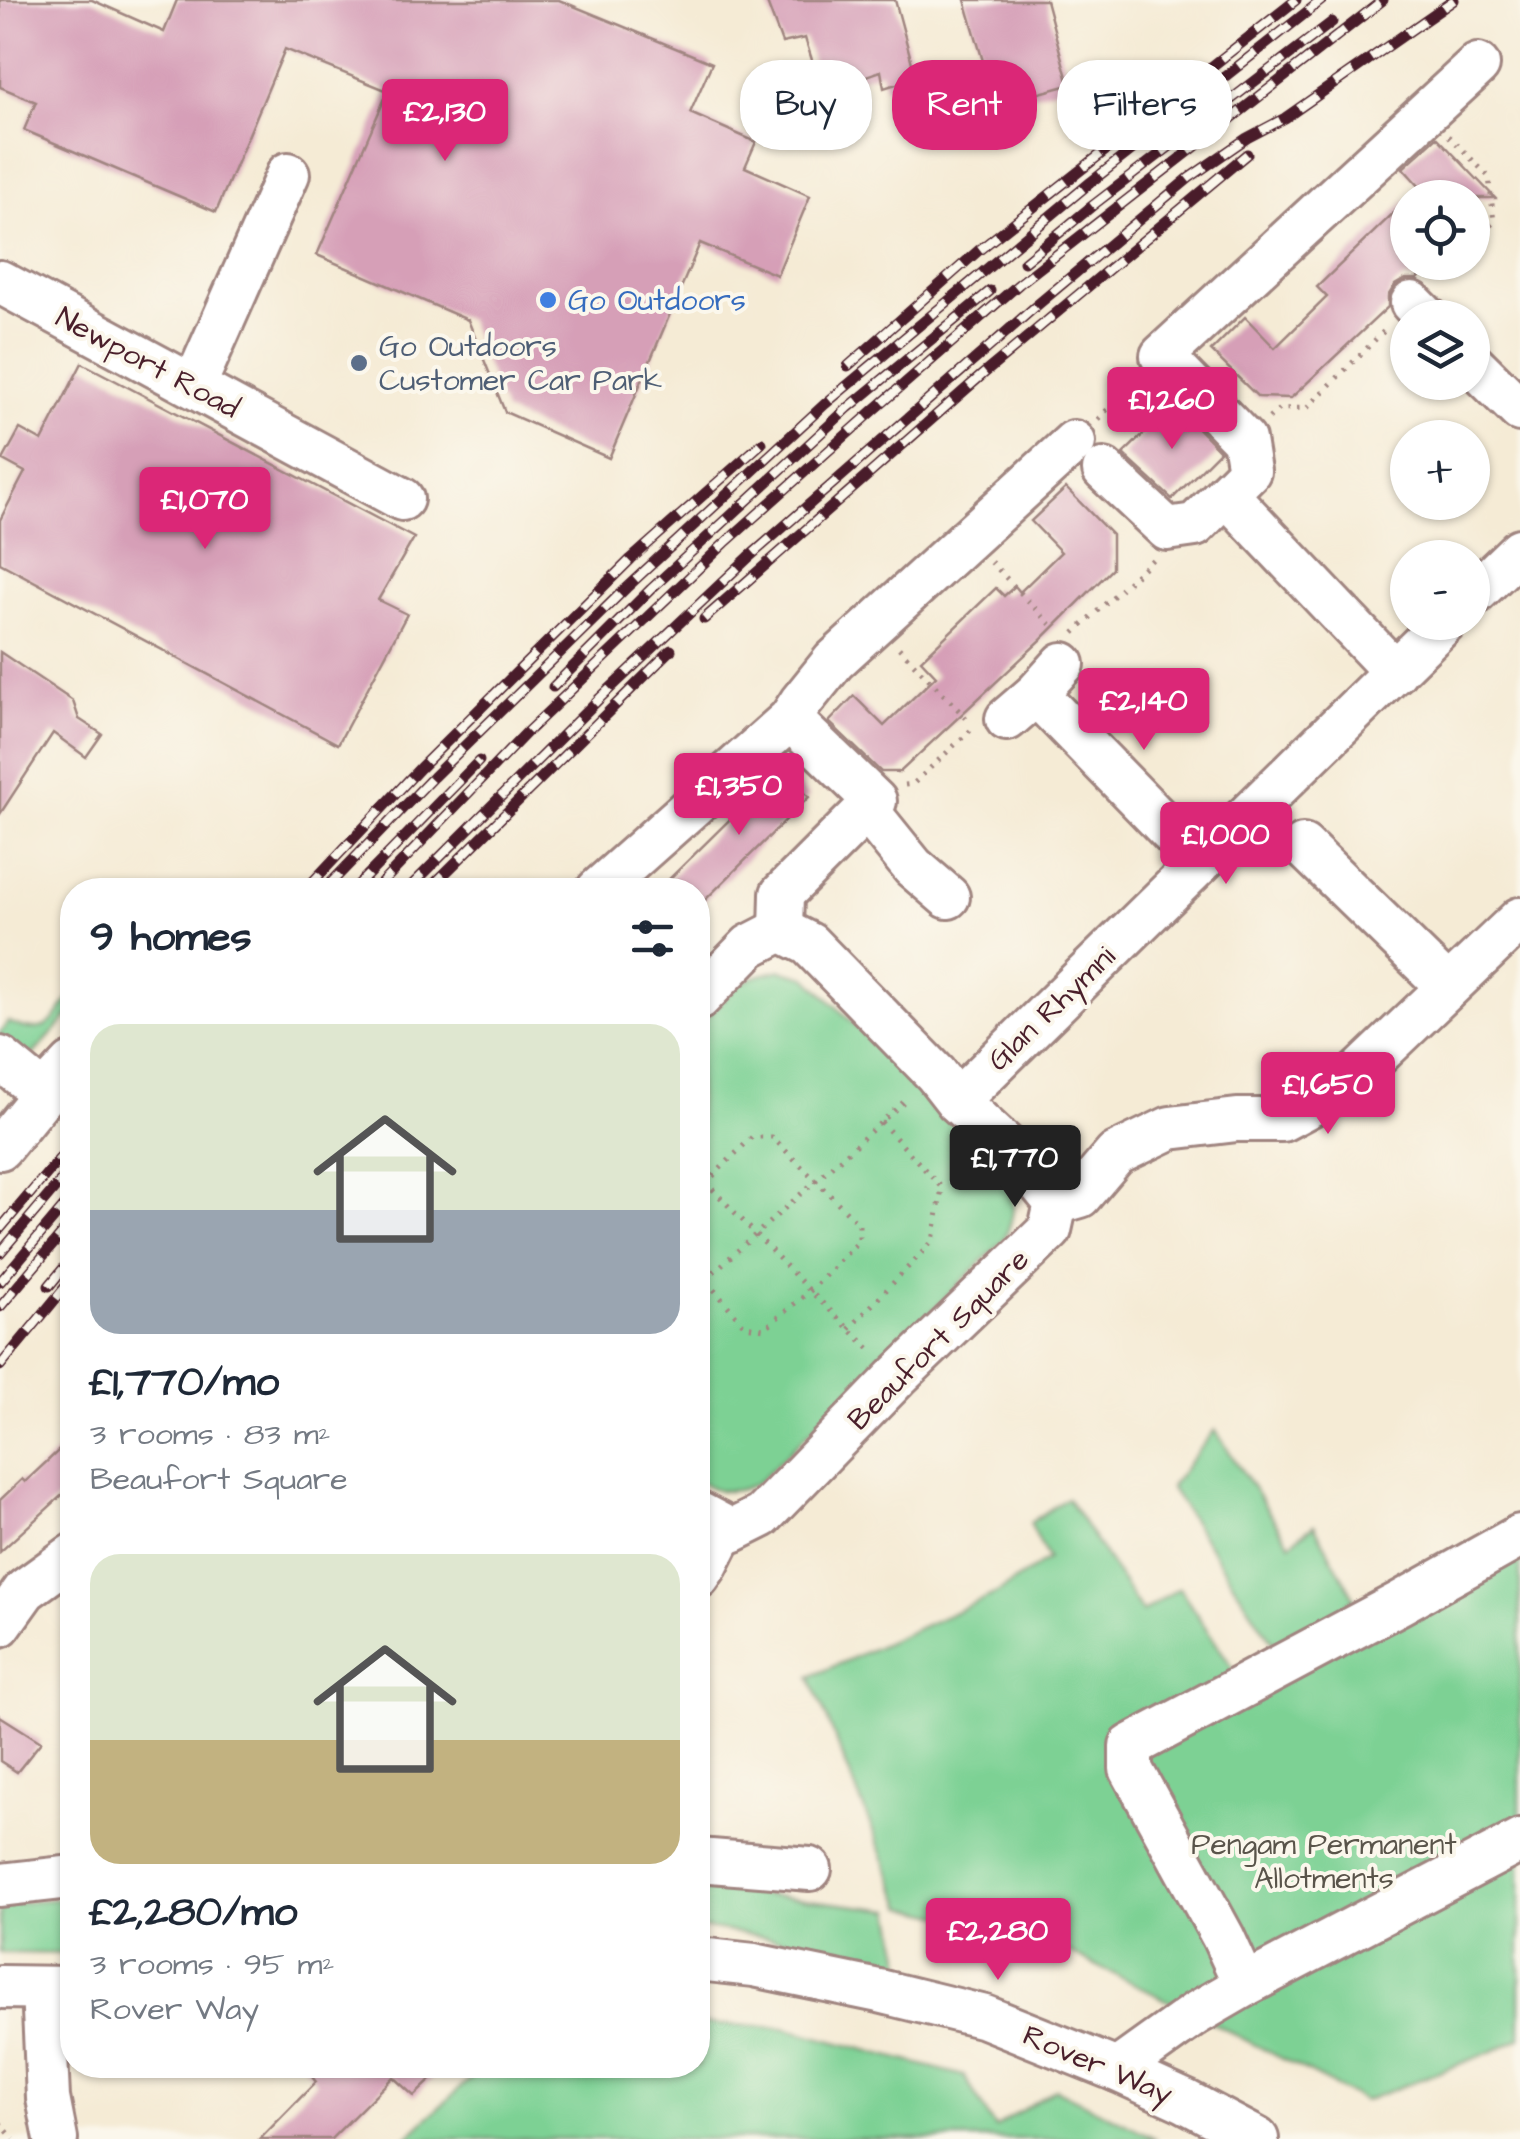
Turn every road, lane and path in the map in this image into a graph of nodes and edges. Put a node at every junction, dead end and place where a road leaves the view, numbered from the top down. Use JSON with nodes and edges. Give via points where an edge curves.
{"nodes":[{"id":1,"x":1478,"y":65,"type":"dead end"},
{"id":2,"x":1426,"y":112,"type":"junction"},
{"id":3,"x":288,"y":174,"type":"dead end"},
{"id":4,"x":1490,"y":226,"type":"edge"},
{"id":5,"x":0,"y":282,"type":"edge"},
{"id":6,"x":1390,"y":336,"type":"edge"},
{"id":7,"x":1162,"y":356,"type":"junction"},
{"id":8,"x":1490,"y":381,"type":"edge"},
{"id":9,"x":194,"y":386,"type":"junction"},
{"id":10,"x":1520,"y":410,"type":"edge"},
{"id":11,"x":1089,"y":456,"type":"junction"},
{"id":12,"x":1240,"y":469,"type":"junction"},
{"id":13,"x":402,"y":499,"type":"dead end"},
{"id":14,"x":1181,"y":527,"type":"junction"},
{"id":15,"x":967,"y":539,"type":"junction"},
{"id":16,"x":1520,"y":550,"type":"edge"},
{"id":17,"x":1490,"y":579,"type":"edge"},
{"id":18,"x":876,"y":622,"type":"junction"},
{"id":19,"x":1427,"y":640,"type":"edge"},
{"id":20,"x":1395,"y":672,"type":"junction"},
{"id":21,"x":1043,"y":680,"type":"junction"},
{"id":22,"x":790,"y":719,"type":"junction"},
{"id":23,"x":869,"y":803,"type":"junction"},
{"id":24,"x":1302,"y":846,"type":"dead end"},
{"id":25,"x":1200,"y":862,"type":"junction"},
{"id":26,"x":611,"y":878,"type":"edge"},
{"id":27,"x":948,"y":898,"type":"dead end"},
{"id":28,"x":1520,"y":919,"type":"edge"},
{"id":29,"x":782,"y":930,"type":"junction"},
{"id":30,"x":710,"y":987,"type":"edge"},
{"id":31,"x":1448,"y":988,"type":"junction"},
{"id":32,"x":0,"y":1058,"type":"edge"},
{"id":33,"x":58,"y":1079,"type":"edge"},
{"id":34,"x":947,"y":1087,"type":"junction"},
{"id":35,"x":880,"y":1121,"type":"junction"},
{"id":36,"x":0,"y":1148,"type":"edge"},
{"id":37,"x":710,"y":1178,"type":"edge"},
{"id":38,"x":816,"y":1180,"type":"junction"},
{"id":39,"x":710,"y":1186,"type":"edge"},
{"id":40,"x":1056,"y":1203,"type":"junction"},
{"id":41,"x":755,"y":1233,"type":"junction"},
{"id":42,"x":710,"y":1274,"type":"edge"},
{"id":43,"x":710,"y":1286,"type":"edge"},
{"id":44,"x":810,"y":1291,"type":"junction"},
{"id":45,"x":849,"y":1329,"type":"junction"},
{"id":46,"x":898,"y":1376,"type":"junction"},
{"id":47,"x":711,"y":1520,"type":"edge"},
{"id":48,"x":1520,"y":1536,"type":"edge"},
{"id":49,"x":60,"y":1565,"type":"edge"},
{"id":50,"x":0,"y":1624,"type":"edge"},
{"id":51,"x":1520,"y":1842,"type":"edge"},
{"id":52,"x":710,"y":1861,"type":"edge"},
{"id":53,"x":810,"y":1869,"type":"dead end"},
{"id":54,"x":60,"y":1878,"type":"edge"},
{"id":55,"x":0,"y":1885,"type":"edge"},
{"id":56,"x":710,"y":1961,"type":"edge"},
{"id":57,"x":1246,"y":1985,"type":"junction"},
{"id":58,"x":0,"y":1987,"type":"edge"},
{"id":59,"x":58,"y":1988,"type":"edge"},
{"id":60,"x":1118,"y":2070,"type":"junction"},
{"id":61,"x":0,"y":2123,"type":"edge"},
{"id":62,"x":14,"y":2139,"type":"edge"},
{"id":63,"x":56,"y":2139,"type":"edge"},
{"id":64,"x":1257,"y":2139,"type":"edge"}],
"edges":[{"from":1,"to":2,"type":"street"},
{"from":2,"to":4,"type":"path","via":[[1490,177]]},
{"from":2,"to":7,"type":"street"},
{"from":3,"to":9,"type":"street"},
{"from":5,"to":9,"type":"street","name":"Newport Road"},
{"from":6,"to":12,"type":"path","via":[[1307,408],[1279,409]]},
{"from":7,"to":11,"type":"path"},
{"from":7,"to":12,"type":"street"},
{"from":8,"to":10,"type":"street"},
{"from":9,"to":13,"type":"street","name":"Newport Road"},
{"from":11,"to":14,"type":"street"},
{"from":11,"to":15,"type":"street"},
{"from":12,"to":14,"type":"street"},
{"from":12,"to":20,"type":"street"},
{"from":14,"to":21,"type":"path"},
{"from":15,"to":18,"type":"street"},
{"from":15,"to":21,"type":"path","via":[[1050,623]]},
{"from":16,"to":17,"type":"street"},
{"from":18,"to":22,"type":"street","via":[[834,661]]},
{"from":18,"to":23,"type":"path","via":[[977,724],[913,784],[880,788]]},
{"from":19,"to":20,"type":"street","name":"Glan Rhymni"},
{"from":20,"to":25,"type":"street","name":"Glan Rhymni"},
{"from":21,"to":25,"type":"street"},
{"from":22,"to":23,"type":"street"},
{"from":22,"to":26,"type":"street"},
{"from":23,"to":27,"type":"street","via":[[913,867]]},
{"from":23,"to":29,"type":"street","via":[[782,894]]},
{"from":24,"to":31,"type":"street"},
{"from":25,"to":34,"type":"street","name":"Glan Rhymni"},
{"from":28,"to":31,"type":"street"},
{"from":29,"to":30,"type":"street","via":[[750,946]]},
{"from":29,"to":34,"type":"street","via":[[810,944]]},
{"from":31,"to":40,"type":"street","via":[[1344,1087],[1282,1120],[1170,1128],[1116,1154],[1080,1196]]},
{"from":32,"to":33,"type":"street"},
{"from":33,"to":36,"type":"street"},
{"from":34,"to":35,"type":"path"},
{"from":34,"to":40,"type":"street"},
{"from":35,"to":38,"type":"path"},
{"from":35,"to":45,"type":"path","via":[[942,1188],[934,1241]]},
{"from":37,"to":38,"type":"path","via":[[752,1136],[772,1136]]},
{"from":38,"to":41,"type":"path"},
{"from":38,"to":44,"type":"path","via":[[859,1224],[859,1241]]},
{"from":39,"to":41,"type":"path"},
{"from":40,"to":46,"type":"street","name":"Beaufort Square","via":[[1050,1230]]},
{"from":41,"to":42,"type":"path"},
{"from":41,"to":44,"type":"path"},
{"from":43,"to":44,"type":"path","via":[[745,1326],[764,1329]]},
{"from":44,"to":45,"type":"path"},
{"from":45,"to":46,"type":"path"},
{"from":46,"to":47,"type":"street","name":"Beaufort Square","via":[[762,1516],[732,1531]]},
{"from":48,"to":57,"type":"street","via":[[1132,1746],[1131,1769]]},
{"from":49,"to":50,"type":"street","via":[[25,1590]]},
{"from":51,"to":57,"type":"street"},
{"from":52,"to":53,"type":"street"},
{"from":54,"to":55,"type":"street"},
{"from":56,"to":60,"type":"street","name":"Rover Way","via":[[985,2017]]},
{"from":57,"to":60,"type":"street"},
{"from":58,"to":59,"type":"street"},
{"from":59,"to":63,"type":"street","via":[[48,2098]]},
{"from":60,"to":64,"type":"street","name":"Rover Way"},
{"from":61,"to":62,"type":"path"}]}
